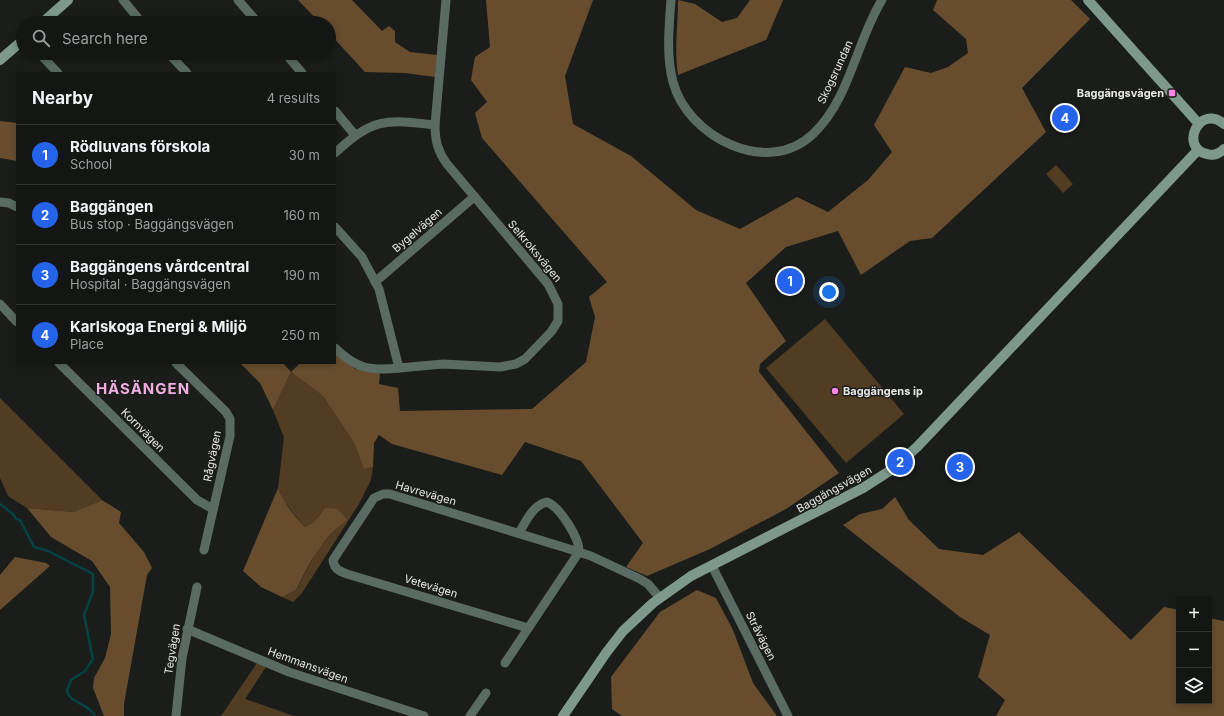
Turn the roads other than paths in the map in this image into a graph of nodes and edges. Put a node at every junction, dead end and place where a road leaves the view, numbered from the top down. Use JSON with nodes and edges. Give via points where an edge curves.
{"nodes":[{"id":1,"x":68,"y":0,"type":"edge"},
{"id":2,"x":123,"y":0,"type":"edge"},
{"id":3,"x":238,"y":0,"type":"edge"},
{"id":4,"x":446,"y":0,"type":"edge"},
{"id":5,"x":671,"y":0,"type":"edge"},
{"id":6,"x":882,"y":0,"type":"edge"},
{"id":7,"x":1088,"y":0,"type":"edge"},
{"id":8,"x":50,"y":16,"type":"edge"},
{"id":9,"x":136,"y":16,"type":"edge"},
{"id":10,"x":252,"y":16,"type":"edge"},
{"id":11,"x":16,"y":46,"type":"edge"},
{"id":12,"x":0,"y":60,"type":"edge"},
{"id":13,"x":46,"y":60,"type":"edge"},
{"id":14,"x":175,"y":60,"type":"edge"},
{"id":15,"x":291,"y":60,"type":"edge"},
{"id":16,"x":57,"y":72,"type":"edge"},
{"id":17,"x":186,"y":72,"type":"edge"},
{"id":18,"x":301,"y":72,"type":"edge"},
{"id":19,"x":336,"y":112,"type":"edge"},
{"id":20,"x":1223,"y":121,"type":"edge"},
{"id":21,"x":1199,"y":124,"type":"junction"},
{"id":22,"x":435,"y":125,"type":"junction"},
{"id":23,"x":355,"y":135,"type":"junction"},
{"id":24,"x":1198,"y":150,"type":"junction"},
{"id":25,"x":1224,"y":151,"type":"edge"},
{"id":26,"x":336,"y":152,"type":"edge"},
{"id":27,"x":474,"y":197,"type":"junction"},
{"id":28,"x":0,"y":202,"type":"edge"},
{"id":29,"x":16,"y":206,"type":"edge"},
{"id":30,"x":336,"y":228,"type":"edge"},
{"id":31,"x":375,"y":282,"type":"junction"},
{"id":32,"x":0,"y":304,"type":"edge"},
{"id":33,"x":16,"y":321,"type":"edge"},
{"id":34,"x":336,"y":349,"type":"edge"},
{"id":35,"x":59,"y":364,"type":"edge"},
{"id":36,"x":177,"y":364,"type":"edge"},
{"id":37,"x":399,"y":368,"type":"junction"},
{"id":38,"x":213,"y":509,"type":"junction"},
{"id":39,"x":519,"y":533,"type":"junction"},
{"id":40,"x":204,"y":550,"type":"dead end"},
{"id":41,"x":579,"y":552,"type":"junction"},
{"id":42,"x":333,"y":560,"type":"joint"},
{"id":43,"x":712,"y":566,"type":"junction"},
{"id":44,"x":197,"y":587,"type":"dead end"},
{"id":45,"x":660,"y":598,"type":"junction"},
{"id":46,"x":528,"y":628,"type":"junction"},
{"id":47,"x":187,"y":629,"type":"junction"},
{"id":48,"x":505,"y":663,"type":"dead end"},
{"id":49,"x":486,"y":692,"type":"dead end"},
{"id":50,"x":176,"y":716,"type":"edge"},
{"id":51,"x":424,"y":716,"type":"edge"},
{"id":52,"x":470,"y":716,"type":"edge"},
{"id":53,"x":563,"y":716,"type":"edge"},
{"id":54,"x":788,"y":716,"type":"edge"}],
"edges":[{"from":1,"to":8,"type":"street"},
{"from":2,"to":9,"type":"street"},
{"from":3,"to":10,"type":"street"},
{"from":4,"to":22,"type":"street","name":"Selkroksvägen"},
{"from":5,"to":6,"type":"street","name":"Skogsrundan","via":[[670,62],[678,96],[700,125],[718,138],[735,146],[762,153],[788,149],[801,143],[820,126],[843,89]]},
{"from":7,"to":21,"type":"street"},
{"from":11,"to":12,"type":"street"},
{"from":13,"to":16,"type":"street"},
{"from":14,"to":17,"type":"street"},
{"from":15,"to":18,"type":"street"},
{"from":19,"to":23,"type":"street"},
{"from":20,"to":21,"type":"street","via":[[1209,119]]},
{"from":21,"to":24,"type":"street","via":[[1193,136]]},
{"from":22,"to":23,"type":"street","via":[[388,122]]},
{"from":22,"to":27,"type":"street","name":"Selkroksvägen","via":[[440,155]]},
{"from":23,"to":26,"type":"street"},
{"from":24,"to":25,"type":"street","via":[[1209,155]]},
{"from":24,"to":43,"type":"street","name":"Baggängsvägen","via":[[942,423],[891,470],[843,500]]},
{"from":27,"to":31,"type":"street","name":"Bygelvägen"},
{"from":27,"to":37,"type":"street","name":"Selkroksvägen","via":[[548,284],[558,304],[558,321],[551,332],[524,359],[509,366],[443,364]]},
{"from":28,"to":29,"type":"street"},
{"from":30,"to":31,"type":"street","via":[[362,257]]},
{"from":31,"to":37,"type":"street"},
{"from":32,"to":33,"type":"street"},
{"from":34,"to":37,"type":"street","name":"Selkroksvägen","via":[[360,367]]},
{"from":35,"to":38,"type":"street","name":"Kornvägen","via":[[197,500]]},
{"from":36,"to":38,"type":"street","name":"Rågvägen","via":[[230,419],[230,436]]},
{"from":38,"to":40,"type":"street","name":"Rågvägen"},
{"from":39,"to":41,"type":"street","name":"Havrevägen"},
{"from":39,"to":41,"type":"street","via":[[535,508],[547,502],[556,508],[576,538]]},
{"from":39,"to":42,"type":"street","name":"Havrevägen","via":[[383,494],[374,498]]},
{"from":41,"to":45,"type":"street","name":"Havrevägen","via":[[640,579]]},
{"from":41,"to":46,"type":"street"},
{"from":42,"to":46,"type":"street","name":"Vetevägen","via":[[338,570],[348,574]]},
{"from":43,"to":45,"type":"street","name":"Baggängsvägen","via":[[691,576]]},
{"from":43,"to":54,"type":"street","name":"Stråvägen"},
{"from":44,"to":47,"type":"street","name":"Tegvägen"},
{"from":45,"to":53,"type":"street","name":"Baggängsvägen","via":[[623,631]]},
{"from":46,"to":48,"type":"street"},
{"from":47,"to":50,"type":"street","name":"Tegvägen"},
{"from":47,"to":51,"type":"street","name":"Hemmansvägen","via":[[289,672]]},
{"from":49,"to":52,"type":"street"}]}
